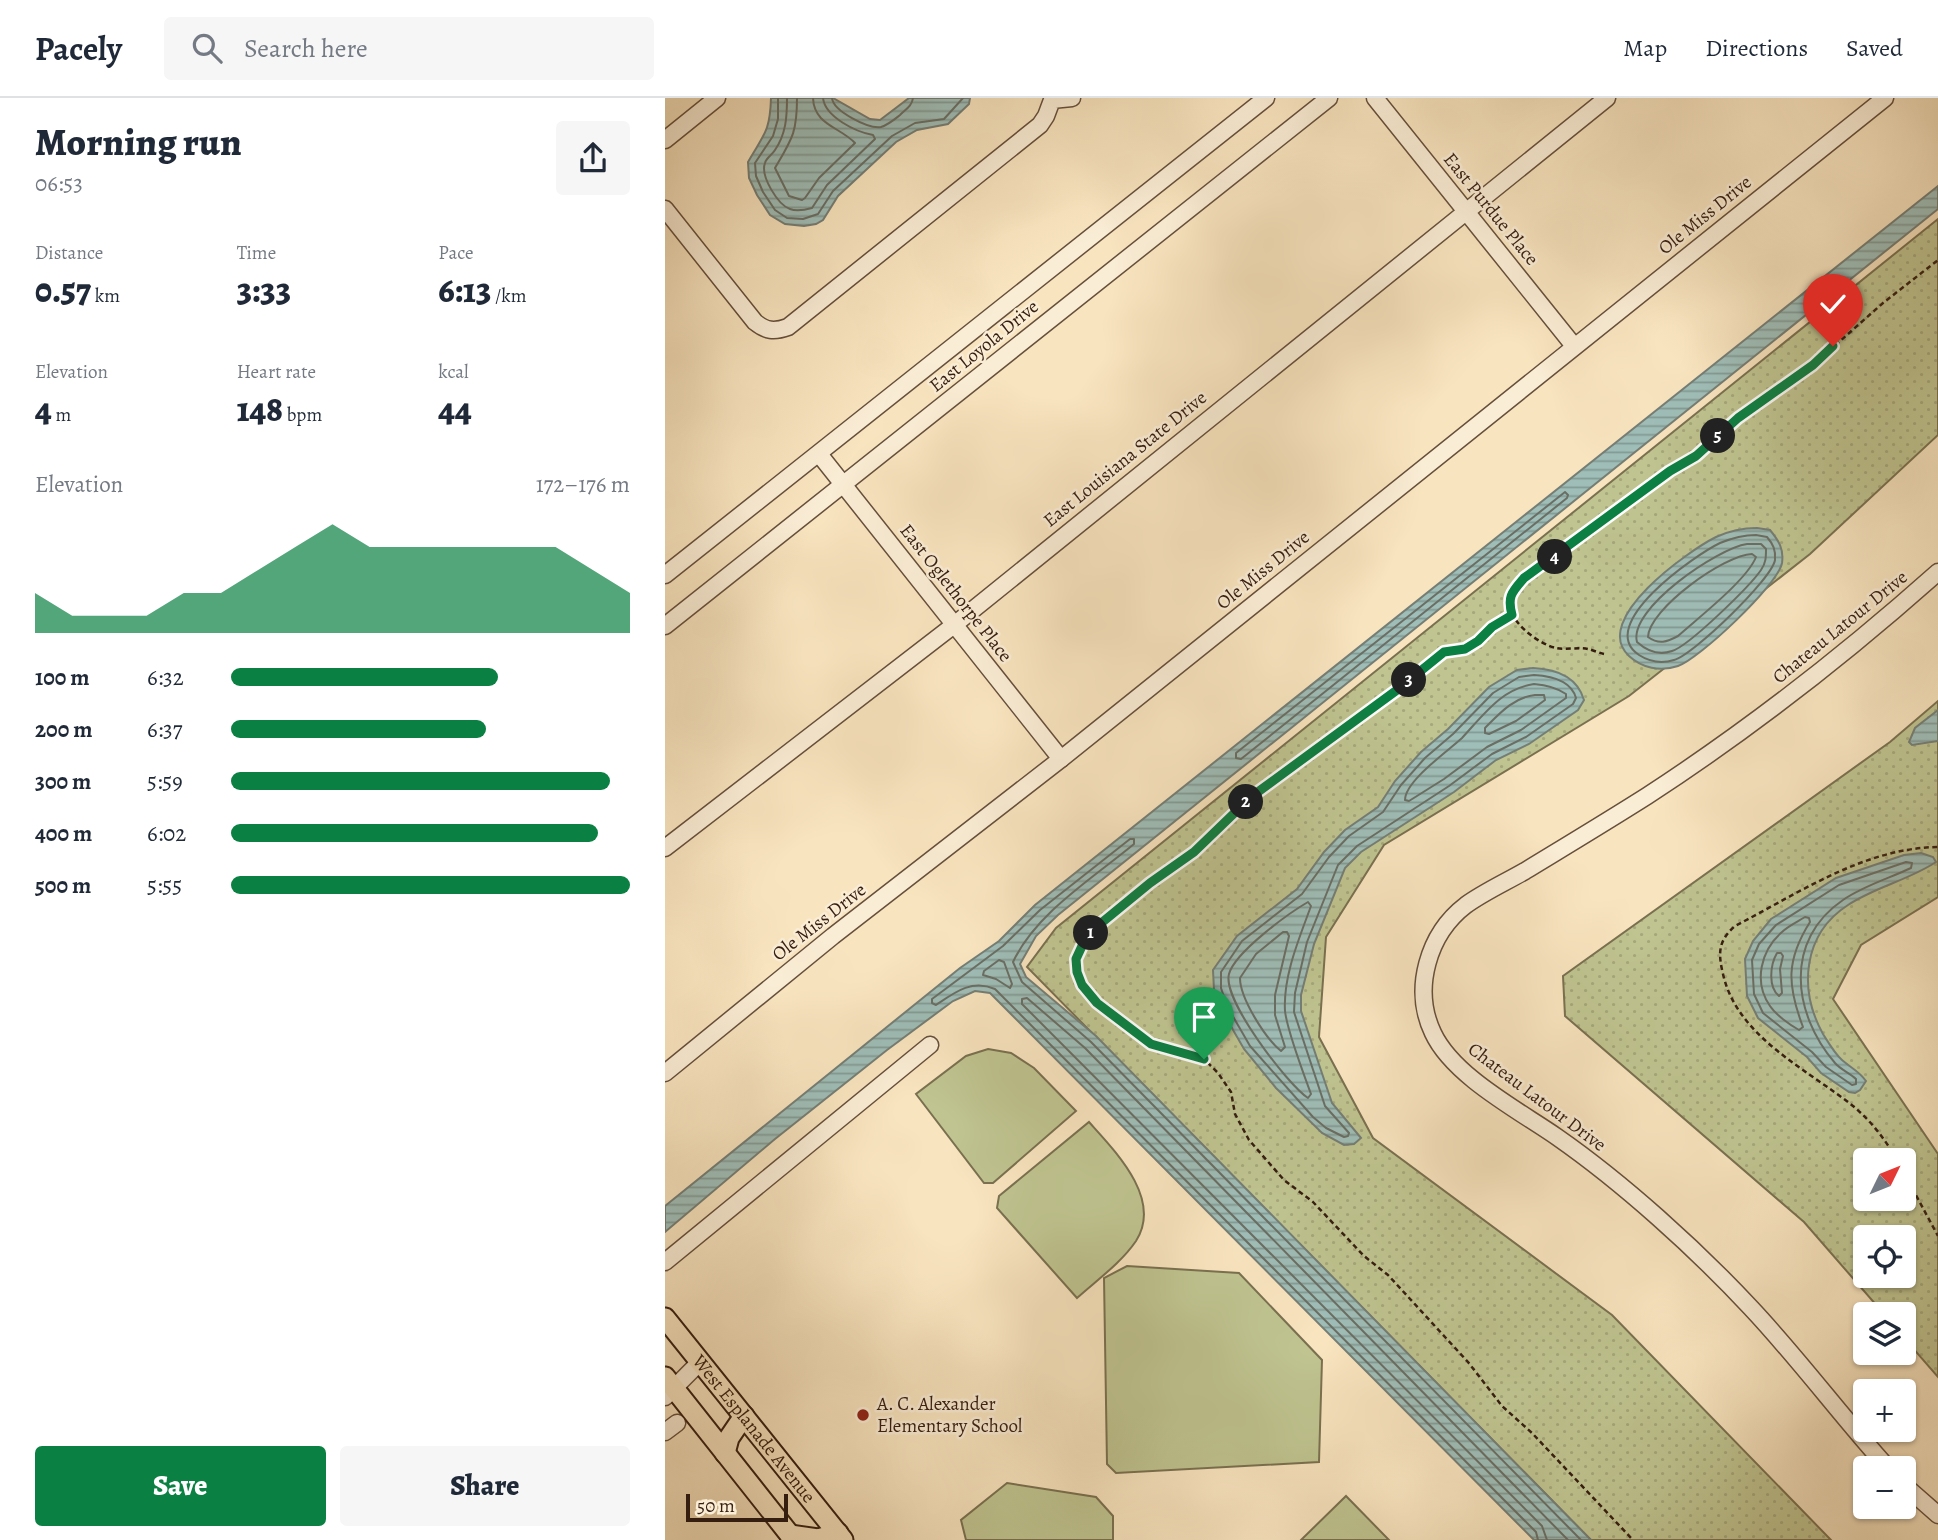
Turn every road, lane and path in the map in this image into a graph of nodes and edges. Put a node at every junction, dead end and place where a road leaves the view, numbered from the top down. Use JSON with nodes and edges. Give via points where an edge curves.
{"nodes":[{"id":1,"x":717,"y":98,"type":"edge"},
{"id":2,"x":1072,"y":98,"type":"edge"},
{"id":3,"x":1266,"y":98,"type":"edge"},
{"id":4,"x":1329,"y":98,"type":"edge"},
{"id":5,"x":1375,"y":98,"type":"edge"},
{"id":6,"x":1607,"y":98,"type":"edge"},
{"id":7,"x":1885,"y":98,"type":"edge"},
{"id":8,"x":1051,"y":99,"type":"edge"},
{"id":9,"x":665,"y":140,"type":"edge"},
{"id":10,"x":665,"y":209,"type":"edge"},
{"id":11,"x":1465,"y":210,"type":"junction"},
{"id":12,"x":1938,"y":260,"type":"edge"},
{"id":13,"x":1574,"y":346,"type":"junction"},
{"id":14,"x":819,"y":454,"type":"junction"},
{"id":15,"x":843,"y":485,"type":"junction"},
{"id":16,"x":1938,"y":572,"type":"edge"},
{"id":17,"x":665,"y":575,"type":"edge"},
{"id":18,"x":1512,"y":615,"type":"junction"},
{"id":19,"x":954,"y":625,"type":"junction"},
{"id":20,"x":665,"y":626,"type":"edge"},
{"id":21,"x":1604,"y":654,"type":"dead end"},
{"id":22,"x":1061,"y":759,"type":"junction"},
{"id":23,"x":1938,"y":847,"type":"edge"},
{"id":24,"x":665,"y":848,"type":"edge"},
{"id":25,"x":930,"y":1045,"type":"dead end"},
{"id":26,"x":665,"y":1073,"type":"edge"},
{"id":27,"x":1890,"y":1148,"type":"edge"},
{"id":28,"x":1916,"y":1195,"type":"edge"},
{"id":29,"x":1938,"y":1236,"type":"edge"},
{"id":30,"x":665,"y":1262,"type":"edge"},
{"id":31,"x":665,"y":1318,"type":"edge"},
{"id":32,"x":699,"y":1363,"type":"junction"},
{"id":33,"x":668,"y":1387,"type":"edge"},
{"id":34,"x":744,"y":1416,"type":"junction"},
{"id":35,"x":725,"y":1453,"type":"junction"},
{"id":36,"x":1878,"y":1456,"type":"edge"},
{"id":37,"x":1916,"y":1495,"type":"edge"},
{"id":38,"x":1938,"y":1514,"type":"edge"},
{"id":39,"x":841,"y":1536,"type":"edge"},
{"id":40,"x":792,"y":1537,"type":"edge"},
{"id":41,"x":1633,"y":1540,"type":"edge"}],
"edges":[{"from":1,"to":9,"type":"street"},
{"from":2,"to":8,"type":"street"},
{"from":3,"to":14,"type":"street","name":"East Loyola Drive"},
{"from":4,"to":15,"type":"street","name":"East Loyola Drive"},
{"from":5,"to":11,"type":"street","name":"East Purdue Place"},
{"from":6,"to":11,"type":"street","name":"East Louisiana State Drive"},
{"from":7,"to":13,"type":"street","name":"Ole Miss Drive"},
{"from":8,"to":10,"type":"street","via":[[1040,125],[779,330],[755,322]]},
{"from":11,"to":13,"type":"street","name":"East Purdue Place"},
{"from":11,"to":19,"type":"street","name":"East Louisiana State Drive"},
{"from":12,"to":18,"type":"path","via":[[1696,456],[1524,578],[1512,592]]},
{"from":13,"to":22,"type":"street","name":"Ole Miss Drive"},
{"from":14,"to":15,"type":"street","name":"East Oglethorpe Place"},
{"from":14,"to":17,"type":"street","name":"East Loyola Drive"},
{"from":15,"to":19,"type":"street","name":"East Oglethorpe Place"},
{"from":15,"to":20,"type":"street","name":"East Loyola Drive"},
{"from":16,"to":36,"type":"street","name":"Chateau Latour Drive","via":[[1827,667],[1692,766],[1465,906],[1434,943],[1424,972],[1423,997],[1431,1032],[1446,1055],[1465,1074],[1571,1147],[1699,1256],[1751,1308]]},
{"from":18,"to":21,"type":"path","via":[[1520,626],[1554,648]]},
{"from":18,"to":41,"type":"path","via":[[1465,649],[1444,652],[1251,797],[1194,852],[1094,929],[1076,959],[1077,972],[1097,1003],[1124,1026],[1151,1044],[1204,1059],[1218,1073],[1231,1092],[1235,1114],[1249,1140],[1388,1275],[1503,1406]]},
{"from":19,"to":22,"type":"street","name":"East Oglethorpe Place"},
{"from":19,"to":24,"type":"street","name":"East Louisiana State Drive"},
{"from":22,"to":26,"type":"street","name":"Ole Miss Drive"},
{"from":23,"to":27,"type":"path","via":[[1881,856],[1820,881],[1735,926],[1723,937],[1719,959],[1725,987],[1742,1017],[1854,1107],[1878,1129]]},
{"from":25,"to":30,"type":"street"},
{"from":28,"to":29,"type":"path"},
{"from":31,"to":32,"type":"main road","name":"West Esplanade Avenue"},
{"from":32,"to":33,"type":"street"},
{"from":32,"to":34,"type":"main road","name":"West Esplanade Avenue"},
{"from":33,"to":35,"type":"main road","name":"West Esplanade Avenue"},
{"from":34,"to":35,"type":"main road"},
{"from":34,"to":39,"type":"main road","name":"West Esplanade Avenue"},
{"from":35,"to":40,"type":"main road","name":"West Esplanade Avenue"},
{"from":37,"to":38,"type":"street"},
{"from":39,"to":40,"type":"main road"}]}
